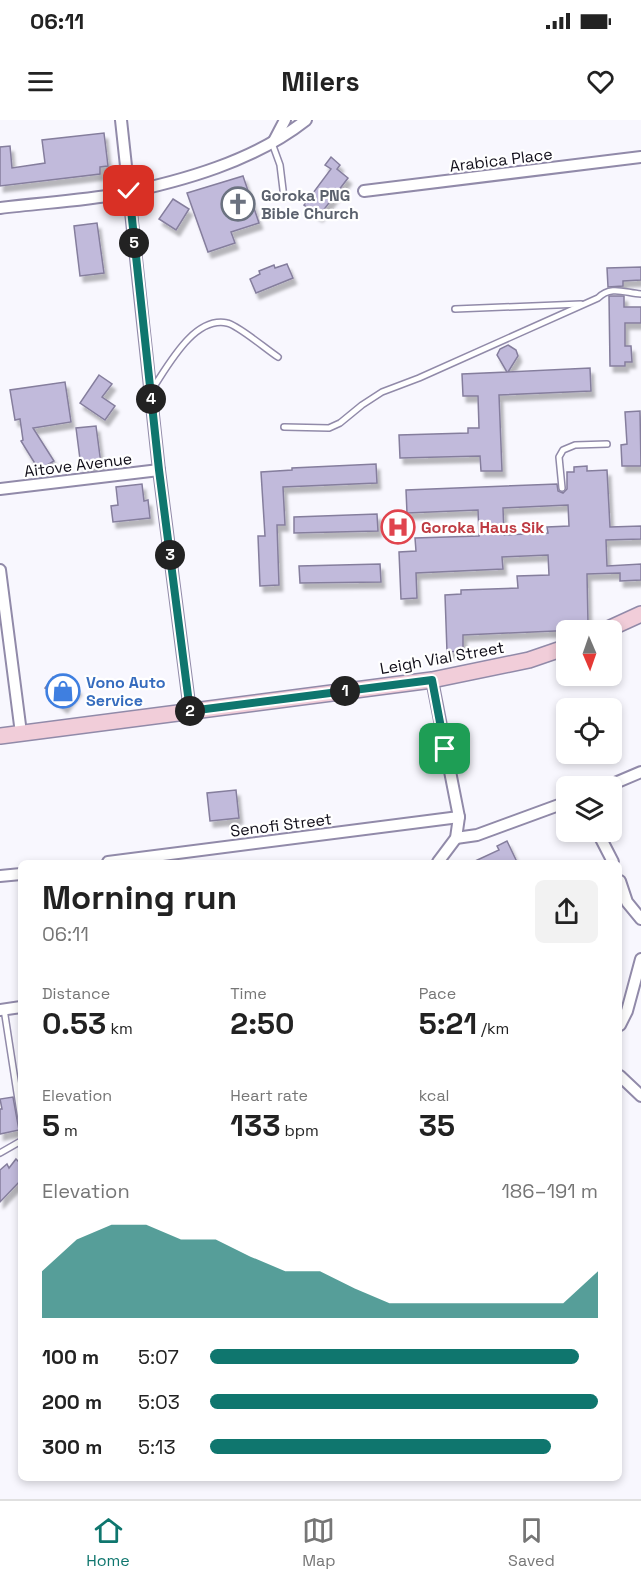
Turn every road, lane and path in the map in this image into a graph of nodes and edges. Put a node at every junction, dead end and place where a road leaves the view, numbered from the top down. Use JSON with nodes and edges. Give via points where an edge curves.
{"nodes":[{"id":1,"x":121,"y":120,"type":"edge"},
{"id":2,"x":285,"y":120,"type":"edge"},
{"id":3,"x":306,"y":120,"type":"edge"},
{"id":4,"x":272,"y":144,"type":"junction"},
{"id":5,"x":641,"y":157,"type":"edge"},
{"id":6,"x":129,"y":191,"type":"junction"},
{"id":7,"x":364,"y":191,"type":"dead end"},
{"id":8,"x":284,"y":198,"type":"dead end"},
{"id":9,"x":0,"y":208,"type":"edge"},
{"id":10,"x":641,"y":294,"type":"edge"},
{"id":11,"x":585,"y":304,"type":"junction"},
{"id":12,"x":455,"y":309,"type":"dead end"},
{"id":13,"x":278,"y":357,"type":"dead end"},
{"id":14,"x":151,"y":392,"type":"junction"},
{"id":15,"x":284,"y":427,"type":"dead end"},
{"id":16,"x":607,"y":444,"type":"dead end"},
{"id":17,"x":159,"y":470,"type":"junction"},
{"id":18,"x":561,"y":488,"type":"dead end"},
{"id":19,"x":0,"y":489,"type":"edge"},
{"id":20,"x":0,"y":570,"type":"edge"},
{"id":21,"x":641,"y":614,"type":"edge"},
{"id":22,"x":622,"y":623,"type":"edge"},
{"id":23,"x":556,"y":651,"type":"edge"},
{"id":24,"x":432,"y":680,"type":"junction"},
{"id":25,"x":190,"y":711,"type":"junction"},
{"id":26,"x":21,"y":733,"type":"junction"},
{"id":27,"x":0,"y":736,"type":"edge"},
{"id":28,"x":641,"y":772,"type":"edge"},
{"id":29,"x":622,"y":780,"type":"edge"},
{"id":30,"x":556,"y":806,"type":"edge"},
{"id":31,"x":459,"y":817,"type":"junction"},
{"id":32,"x":456,"y":838,"type":"junction"},
{"id":33,"x":603,"y":842,"type":"edge"},
{"id":34,"x":124,"y":860,"type":"edge"},
{"id":35,"x":440,"y":860,"type":"edge"},
{"id":36,"x":612,"y":860,"type":"edge"},
{"id":37,"x":18,"y":874,"type":"edge"},
{"id":38,"x":0,"y":876,"type":"edge"},
{"id":39,"x":622,"y":895,"type":"edge"},
{"id":40,"x":641,"y":919,"type":"edge"},
{"id":41,"x":641,"y":959,"type":"edge"},
{"id":42,"x":18,"y":1007,"type":"edge"},
{"id":43,"x":2,"y":1010,"type":"edge"},
{"id":44,"x":622,"y":1021,"type":"edge"},
{"id":45,"x":18,"y":1061,"type":"edge"},
{"id":46,"x":12,"y":1062,"type":"junction"},
{"id":47,"x":622,"y":1078,"type":"edge"},
{"id":48,"x":641,"y":1096,"type":"edge"},
{"id":49,"x":18,"y":1100,"type":"edge"},
{"id":50,"x":18,"y":1143,"type":"edge"},
{"id":51,"x":0,"y":1153,"type":"edge"}],
"edges":[{"from":1,"to":6,"type":"street"},
{"from":2,"to":4,"type":"street"},
{"from":3,"to":4,"type":"street"},
{"from":4,"to":6,"type":"street","via":[[202,172]]},
{"from":4,"to":8,"type":"lane","via":[[280,165]]},
{"from":5,"to":7,"type":"street","name":"Arabica Place"},
{"from":6,"to":9,"type":"street"},
{"from":6,"to":14,"type":"street"},
{"from":10,"to":11,"type":"lane","via":[[612,291]]},
{"from":11,"to":12,"type":"lane"},
{"from":11,"to":15,"type":"lane","via":[[382,392],[329,428]]},
{"from":13,"to":14,"type":"lane","via":[[229,323],[216,323],[197,330]]},
{"from":14,"to":17,"type":"street"},
{"from":16,"to":18,"type":"lane","via":[[575,445],[563,450],[559,457]]},
{"from":17,"to":19,"type":"street","name":"Aitove Avenue"},
{"from":17,"to":25,"type":"street"},
{"from":20,"to":26,"type":"street"},
{"from":21,"to":22,"type":"street"},
{"from":23,"to":24,"type":"street","name":"Leigh Vial Street"},
{"from":24,"to":25,"type":"street","name":"Leigh Vial Street"},
{"from":24,"to":31,"type":"street"},
{"from":25,"to":26,"type":"street","name":"Leigh Vial Street"},
{"from":26,"to":27,"type":"street","name":"Leigh Vial Street"},
{"from":28,"to":29,"type":"street"},
{"from":30,"to":32,"type":"street","via":[[477,835]]},
{"from":31,"to":32,"type":"street"},
{"from":31,"to":34,"type":"street","name":"Senofi Street"},
{"from":32,"to":35,"type":"street"},
{"from":33,"to":36,"type":"street"},
{"from":37,"to":38,"type":"street"},
{"from":39,"to":40,"type":"street"},
{"from":41,"to":44,"type":"street"},
{"from":42,"to":43,"type":"street"},
{"from":43,"to":46,"type":"lane"},
{"from":45,"to":46,"type":"lane"},
{"from":46,"to":49,"type":"lane"},
{"from":47,"to":48,"type":"street"},
{"from":50,"to":51,"type":"lane"}]}
